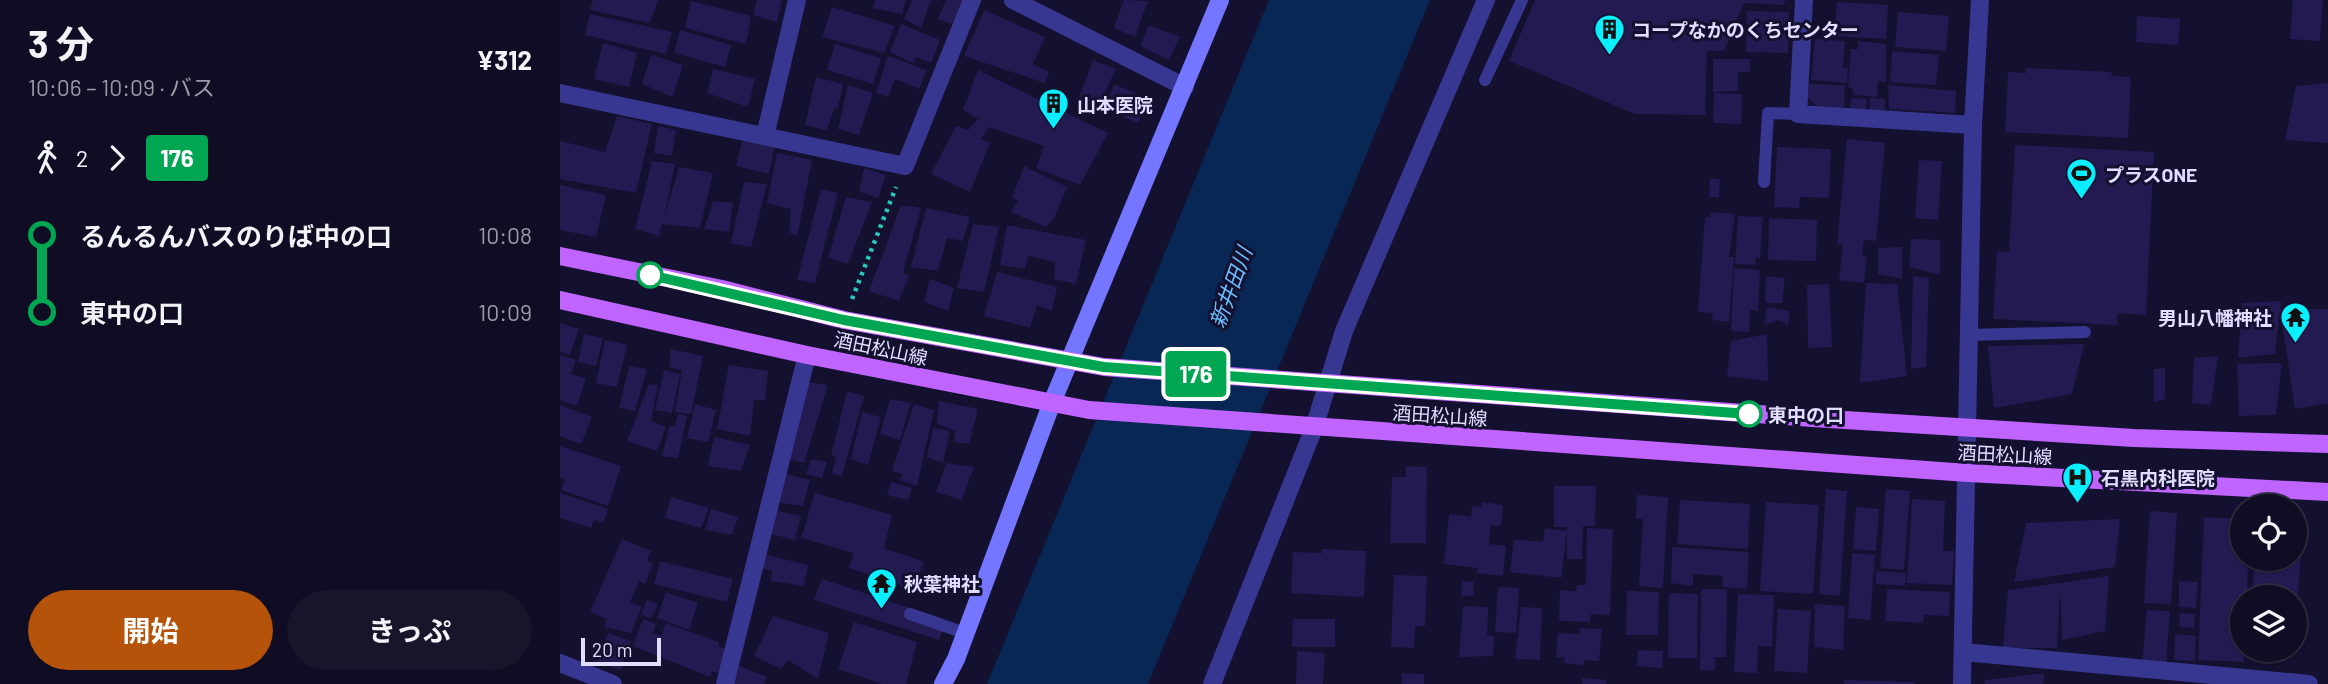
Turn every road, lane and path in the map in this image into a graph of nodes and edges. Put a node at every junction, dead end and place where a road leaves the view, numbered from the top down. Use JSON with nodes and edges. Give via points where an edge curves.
{"nodes":[{"id":1,"x":797,"y":0,"type":"edge"},
{"id":2,"x":972,"y":0,"type":"edge"},
{"id":3,"x":1013,"y":0,"type":"edge"},
{"id":4,"x":1220,"y":0,"type":"edge"},
{"id":5,"x":1486,"y":0,"type":"edge"},
{"id":6,"x":1522,"y":0,"type":"edge"},
{"id":7,"x":1804,"y":0,"type":"edge"},
{"id":8,"x":1980,"y":0,"type":"edge"},
{"id":9,"x":1485,"y":80,"type":"dead end"},
{"id":10,"x":1185,"y":87,"type":"junction"},
{"id":11,"x":560,"y":93,"type":"edge"},
{"id":12,"x":1798,"y":114,"type":"junction"},
{"id":13,"x":1973,"y":125,"type":"junction"},
{"id":14,"x":765,"y":136,"type":"junction"},
{"id":15,"x":905,"y":166,"type":"junction"},
{"id":16,"x":1764,"y":182,"type":"dead end"},
{"id":17,"x":560,"y":256,"type":"edge"},
{"id":18,"x":560,"y":300,"type":"edge"},
{"id":19,"x":844,"y":320,"type":"junction"},
{"id":20,"x":2085,"y":332,"type":"dead end"},
{"id":21,"x":1970,"y":335,"type":"junction"},
{"id":22,"x":807,"y":355,"type":"junction"},
{"id":23,"x":1069,"y":363,"type":"junction"},
{"id":24,"x":1328,"y":383,"type":"junction"},
{"id":25,"x":1051,"y":405,"type":"junction"},
{"id":26,"x":1314,"y":428,"type":"junction"},
{"id":27,"x":1969,"y":428,"type":"junction"},
{"id":28,"x":2328,"y":444,"type":"edge"},
{"id":29,"x":1968,"y":473,"type":"junction"},
{"id":30,"x":2328,"y":492,"type":"edge"},
{"id":31,"x":910,"y":614,"type":"dead end"},
{"id":32,"x":965,"y":633,"type":"junction"},
{"id":33,"x":1963,"y":652,"type":"junction"},
{"id":34,"x":560,"y":663,"type":"edge"},
{"id":35,"x":613,"y":684,"type":"edge"},
{"id":36,"x":725,"y":684,"type":"edge"},
{"id":37,"x":943,"y":684,"type":"edge"},
{"id":38,"x":1212,"y":684,"type":"edge"},
{"id":39,"x":1962,"y":684,"type":"edge"},
{"id":40,"x":2309,"y":684,"type":"edge"}],
"edges":[{"from":1,"to":14,"type":"street"},
{"from":2,"to":15,"type":"street"},
{"from":3,"to":10,"type":"street"},
{"from":4,"to":10,"type":"street"},
{"from":5,"to":24,"type":"street","via":[[1344,331]]},
{"from":6,"to":9,"type":"lane"},
{"from":7,"to":12,"type":"street"},
{"from":8,"to":13,"type":"street"},
{"from":10,"to":23,"type":"street"},
{"from":11,"to":14,"type":"street"},
{"from":12,"to":13,"type":"street"},
{"from":12,"to":16,"type":"lane","via":[[1768,113]]},
{"from":13,"to":21,"type":"street"},
{"from":14,"to":15,"type":"street"},
{"from":15,"to":19,"type":"path"},
{"from":17,"to":19,"type":"main road","name":"酒田松山線"},
{"from":18,"to":22,"type":"main road","name":"酒田松山線"},
{"from":19,"to":23,"type":"main road","name":"酒田松山線"},
{"from":20,"to":21,"type":"lane"},
{"from":21,"to":27,"type":"street"},
{"from":22,"to":25,"type":"main road","name":"酒田松山線"},
{"from":22,"to":36,"type":"street"},
{"from":23,"to":24,"type":"main road","name":"酒田松山線"},
{"from":23,"to":25,"type":"street"},
{"from":24,"to":26,"type":"street"},
{"from":24,"to":27,"type":"main road","name":"酒田松山線"},
{"from":25,"to":26,"type":"main road","name":"酒田松山線"},
{"from":25,"to":32,"type":"street"},
{"from":26,"to":29,"type":"main road","name":"酒田松山線"},
{"from":26,"to":38,"type":"street"},
{"from":27,"to":28,"type":"main road","name":"酒田松山線"},
{"from":27,"to":29,"type":"street"},
{"from":29,"to":30,"type":"main road","name":"酒田松山線"},
{"from":29,"to":33,"type":"street"},
{"from":31,"to":32,"type":"lane"},
{"from":32,"to":37,"type":"street"},
{"from":33,"to":39,"type":"street"},
{"from":33,"to":40,"type":"street"},
{"from":34,"to":35,"type":"street"}]}
